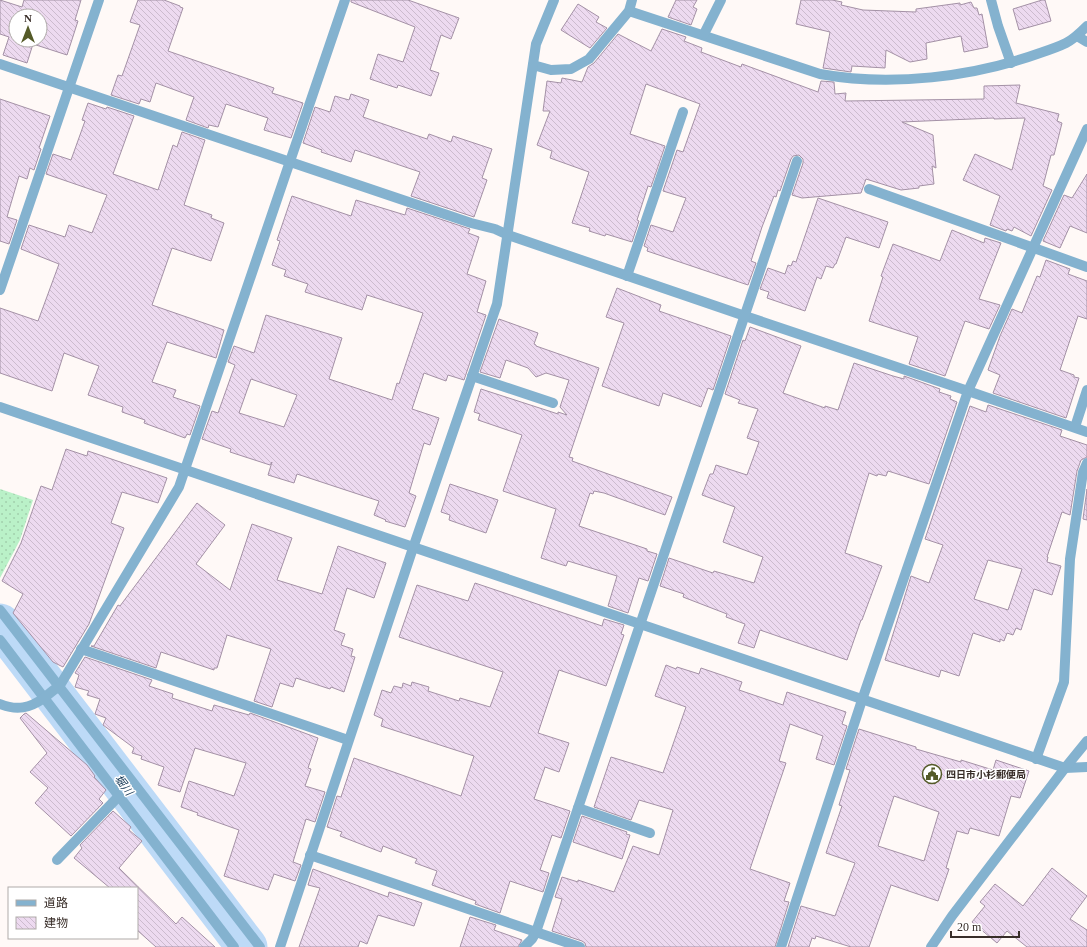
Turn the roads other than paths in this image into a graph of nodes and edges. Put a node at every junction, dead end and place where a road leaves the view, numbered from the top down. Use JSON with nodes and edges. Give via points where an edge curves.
{"nodes":[{"id":1,"x":99,"y":0,"type":"edge"},
{"id":2,"x":345,"y":0,"type":"edge"},
{"id":3,"x":554,"y":0,"type":"edge"},
{"id":4,"x":632,"y":0,"type":"edge"},
{"id":5,"x":721,"y":0,"type":"edge"},
{"id":6,"x":991,"y":0,"type":"edge"},
{"id":7,"x":629,"y":11,"type":"junction"},
{"id":8,"x":1087,"y":26,"type":"edge"},
{"id":9,"x":704,"y":34,"type":"junction"},
{"id":10,"x":1077,"y":36,"type":"junction"},
{"id":11,"x":1087,"y":42,"type":"edge"},
{"id":12,"x":1011,"y":63,"type":"junction"},
{"id":13,"x":0,"y":64,"type":"edge"},
{"id":14,"x":533,"y":65,"type":"junction"},
{"id":15,"x":68,"y":87,"type":"junction"},
{"id":16,"x":683,"y":112,"type":"dead end"},
{"id":17,"x":1087,"y":129,"type":"edge"},
{"id":18,"x":290,"y":162,"type":"junction"},
{"id":19,"x":797,"y":162,"type":"dead end"},
{"id":20,"x":869,"y":189,"type":"dead end"},
{"id":21,"x":508,"y":234,"type":"junction"},
{"id":22,"x":1033,"y":248,"type":"junction"},
{"id":23,"x":1087,"y":267,"type":"edge"},
{"id":24,"x":627,"y":276,"type":"junction"},
{"id":25,"x":0,"y":290,"type":"edge"},
{"id":26,"x":745,"y":316,"type":"junction"},
{"id":27,"x":472,"y":376,"type":"junction"},
{"id":28,"x":1087,"y":390,"type":"edge"},
{"id":29,"x":968,"y":391,"type":"junction"},
{"id":30,"x":553,"y":403,"type":"dead end"},
{"id":31,"x":0,"y":407,"type":"edge"},
{"id":32,"x":1075,"y":427,"type":"junction"},
{"id":33,"x":1087,"y":432,"type":"edge"},
{"id":34,"x":1087,"y":463,"type":"edge"},
{"id":35,"x":184,"y":470,"type":"junction"},
{"id":36,"x":413,"y":548,"type":"junction"},
{"id":37,"x":0,"y":610,"type":"edge"},
{"id":38,"x":640,"y":624,"type":"junction"},
{"id":39,"x":0,"y":640,"type":"edge"},
{"id":40,"x":81,"y":649,"type":"junction"},
{"id":41,"x":58,"y":687,"type":"junction"},
{"id":42,"x":45,"y":697,"type":"junction"},
{"id":43,"x":862,"y":700,"type":"junction"},
{"id":44,"x":0,"y":704,"type":"edge"},
{"id":45,"x":348,"y":740,"type":"junction"},
{"id":46,"x":1087,"y":741,"type":"edge"},
{"id":47,"x":1036,"y":759,"type":"junction"},
{"id":48,"x":1087,"y":767,"type":"edge"},
{"id":49,"x":1065,"y":768,"type":"junction"},
{"id":50,"x":119,"y":796,"type":"junction"},
{"id":51,"x":578,"y":808,"type":"junction"},
{"id":52,"x":650,"y":833,"type":"dead end"},
{"id":53,"x":310,"y":855,"type":"junction"},
{"id":54,"x":57,"y":860,"type":"dead end"},
{"id":55,"x":536,"y":932,"type":"junction"},
{"id":56,"x":234,"y":947,"type":"edge"},
{"id":57,"x":260,"y":947,"type":"edge"},
{"id":58,"x":280,"y":947,"type":"edge"},
{"id":59,"x":524,"y":947,"type":"edge"},
{"id":60,"x":580,"y":947,"type":"edge"},
{"id":61,"x":781,"y":947,"type":"edge"},
{"id":62,"x":931,"y":947,"type":"edge"}],
"edges":[{"from":1,"to":15,"type":"street"},
{"from":2,"to":18,"type":"street"},
{"from":3,"to":14,"type":"street","via":[[536,44]]},
{"from":4,"to":7,"type":"street"},
{"from":5,"to":9,"type":"street"},
{"from":6,"to":12,"type":"street"},
{"from":7,"to":9,"type":"street"},
{"from":7,"to":14,"type":"street","via":[[589,59],[571,69],[551,70]]},
{"from":8,"to":10,"type":"street"},
{"from":9,"to":12,"type":"street","via":[[820,74],[852,79],[903,79],[948,75]]},
{"from":10,"to":11,"type":"street"},
{"from":10,"to":12,"type":"street","via":[[1066,43]]},
{"from":13,"to":15,"type":"street"},
{"from":14,"to":21,"type":"street"},
{"from":15,"to":18,"type":"street"},
{"from":15,"to":25,"type":"street"},
{"from":16,"to":24,"type":"street"},
{"from":17,"to":22,"type":"street"},
{"from":18,"to":21,"type":"street"},
{"from":18,"to":35,"type":"street"},
{"from":19,"to":26,"type":"street"},
{"from":20,"to":22,"type":"street"},
{"from":21,"to":24,"type":"street"},
{"from":21,"to":27,"type":"street","via":[[497,304]]},
{"from":22,"to":23,"type":"street"},
{"from":22,"to":29,"type":"street"},
{"from":24,"to":26,"type":"street"},
{"from":26,"to":29,"type":"street"},
{"from":26,"to":38,"type":"street"},
{"from":27,"to":30,"type":"street"},
{"from":27,"to":36,"type":"street"},
{"from":28,"to":32,"type":"street"},
{"from":29,"to":32,"type":"street"},
{"from":29,"to":43,"type":"street"},
{"from":31,"to":35,"type":"street"},
{"from":32,"to":33,"type":"street"},
{"from":34,"to":47,"type":"street","via":[[1083,472],[1070,559],[1064,682]]},
{"from":35,"to":36,"type":"street"},
{"from":35,"to":40,"type":"street","via":[[179,487]]},
{"from":36,"to":38,"type":"street"},
{"from":36,"to":45,"type":"street"},
{"from":37,"to":41,"type":"street"},
{"from":38,"to":43,"type":"street"},
{"from":38,"to":51,"type":"street"},
{"from":39,"to":42,"type":"street"},
{"from":40,"to":41,"type":"street"},
{"from":40,"to":45,"type":"street"},
{"from":41,"to":42,"type":"street"},
{"from":41,"to":57,"type":"street"},
{"from":42,"to":44,"type":"street","via":[[24,708],[10,708]]},
{"from":42,"to":50,"type":"street"},
{"from":43,"to":47,"type":"street"},
{"from":43,"to":61,"type":"street"},
{"from":45,"to":53,"type":"street"},
{"from":46,"to":49,"type":"street"},
{"from":47,"to":49,"type":"street"},
{"from":48,"to":49,"type":"street"},
{"from":49,"to":62,"type":"street"},
{"from":50,"to":54,"type":"street"},
{"from":50,"to":56,"type":"street"},
{"from":51,"to":52,"type":"street"},
{"from":51,"to":55,"type":"street"},
{"from":53,"to":55,"type":"street"},
{"from":53,"to":58,"type":"street"},
{"from":55,"to":59,"type":"street"},
{"from":55,"to":60,"type":"street"}]}
